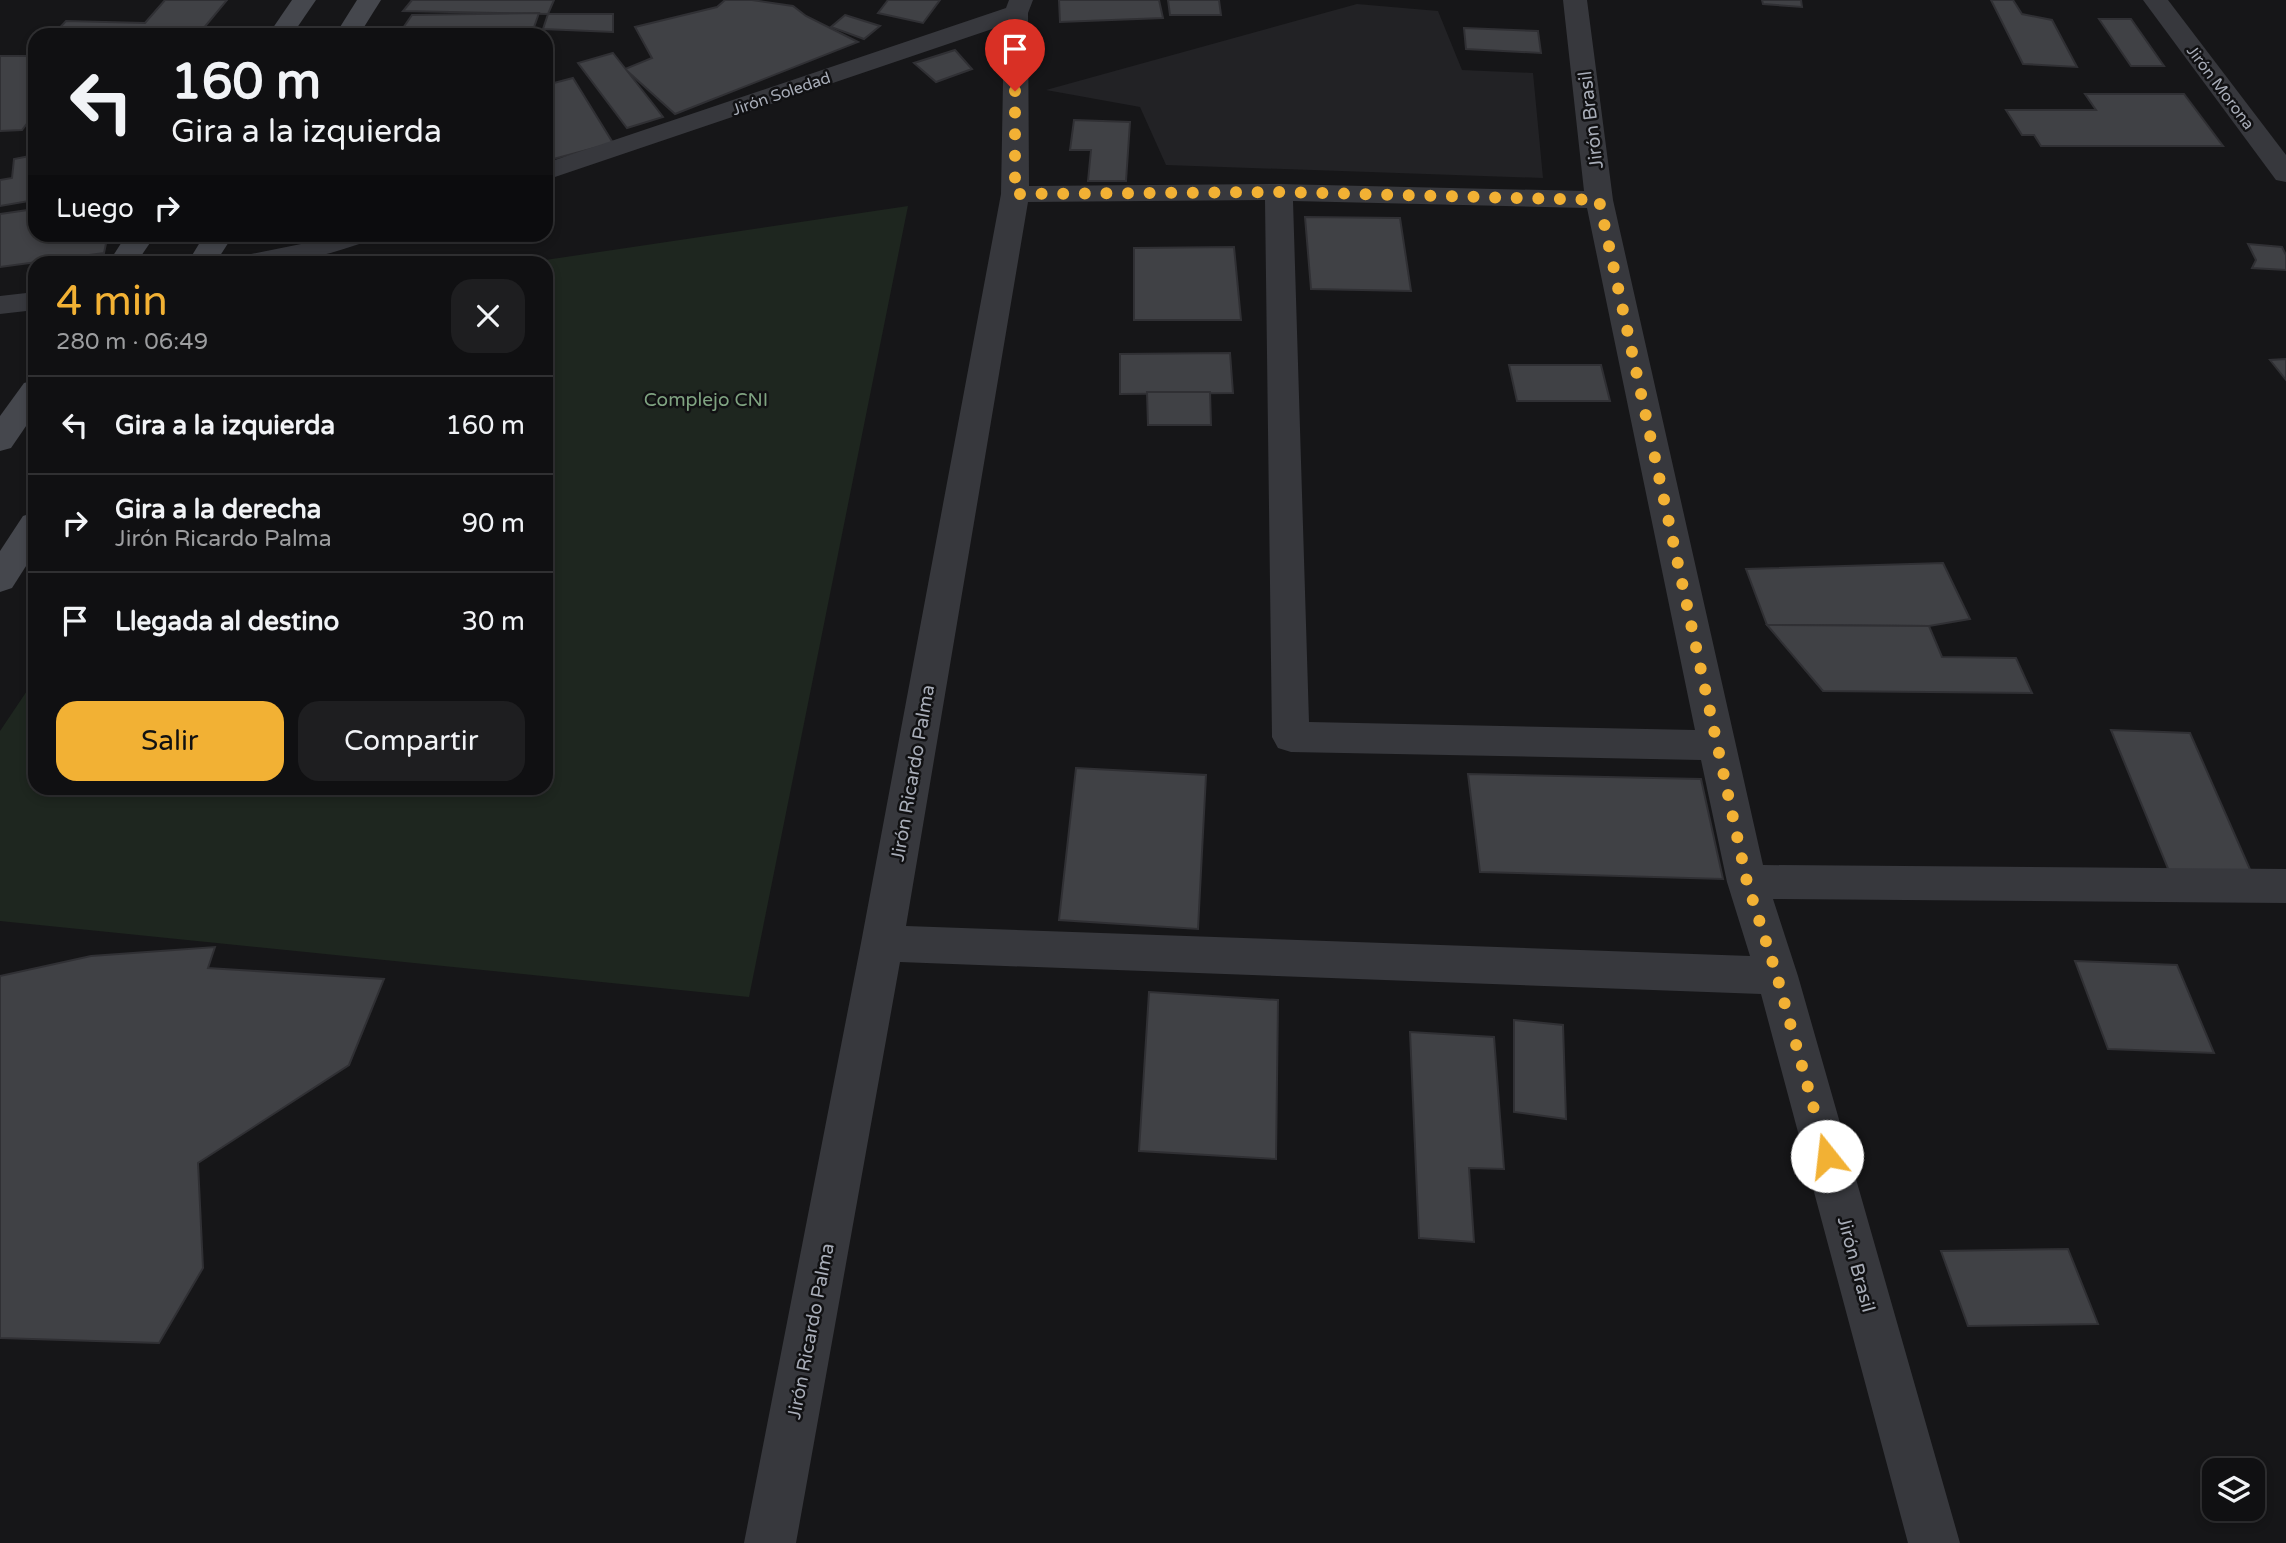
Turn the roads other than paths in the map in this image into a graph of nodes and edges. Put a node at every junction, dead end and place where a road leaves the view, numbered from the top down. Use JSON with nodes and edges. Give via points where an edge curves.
{"nodes":[{"id":1,"x":304,"y":0,"type":"edge"},
{"id":2,"x":369,"y":0,"type":"edge"},
{"id":3,"x":1575,"y":0,"type":"edge"},
{"id":4,"x":2155,"y":0,"type":"edge"},
{"id":5,"x":1018,"y":7,"type":"edge"},
{"id":6,"x":285,"y":28,"type":"edge"},
{"id":7,"x":351,"y":28,"type":"edge"},
{"id":8,"x":553,"y":170,"type":"edge"},
{"id":9,"x":2286,"y":174,"type":"edge"},
{"id":10,"x":1279,"y":192,"type":"junction"},
{"id":11,"x":1015,"y":194,"type":"junction"},
{"id":12,"x":1599,"y":200,"type":"junction"},
{"id":13,"x":338,"y":242,"type":"edge"},
{"id":14,"x":281,"y":256,"type":"edge"},
{"id":15,"x":28,"y":302,"type":"edge"},
{"id":16,"x":0,"y":305,"type":"edge"},
{"id":17,"x":28,"y":400,"type":"edge"},
{"id":18,"x":0,"y":440,"type":"edge"},
{"id":19,"x":28,"y":535,"type":"edge"},
{"id":20,"x":0,"y":579,"type":"edge"},
{"id":21,"x":1716,"y":744,"type":"junction"},
{"id":22,"x":1747,"y":882,"type":"junction"},
{"id":23,"x":2286,"y":886,"type":"edge"},
{"id":24,"x":882,"y":943,"type":"junction"},
{"id":25,"x":1777,"y":976,"type":"junction"},
{"id":26,"x":770,"y":1543,"type":"edge"},
{"id":27,"x":1934,"y":1543,"type":"edge"}],
"edges":[{"from":1,"to":6,"type":"main road"},
{"from":2,"to":7,"type":"main road"},
{"from":3,"to":12,"type":"street","name":"Jirón Brasil"},
{"from":4,"to":9,"type":"street","name":"Jirón Morona"},
{"from":5,"to":8,"type":"street","name":"Jirón Soledad"},
{"from":5,"to":11,"type":"street","name":"Jirón Ricardo Palma"},
{"from":10,"to":11,"type":"street"},
{"from":10,"to":12,"type":"street"},
{"from":10,"to":21,"type":"street","via":[[1291,737]]},
{"from":11,"to":24,"type":"street","name":"Jirón Ricardo Palma"},
{"from":12,"to":21,"type":"street","name":"Jirón Brasil"},
{"from":13,"to":14,"type":"street"},
{"from":15,"to":16,"type":"street"},
{"from":17,"to":18,"type":"main road"},
{"from":19,"to":20,"type":"main road"},
{"from":21,"to":22,"type":"street","name":"Jirón Brasil"},
{"from":22,"to":23,"type":"street"},
{"from":22,"to":25,"type":"street","name":"Jirón Brasil"},
{"from":24,"to":25,"type":"street"},
{"from":24,"to":26,"type":"street","name":"Jirón Ricardo Palma"},
{"from":25,"to":27,"type":"street","name":"Jirón Brasil"}]}
